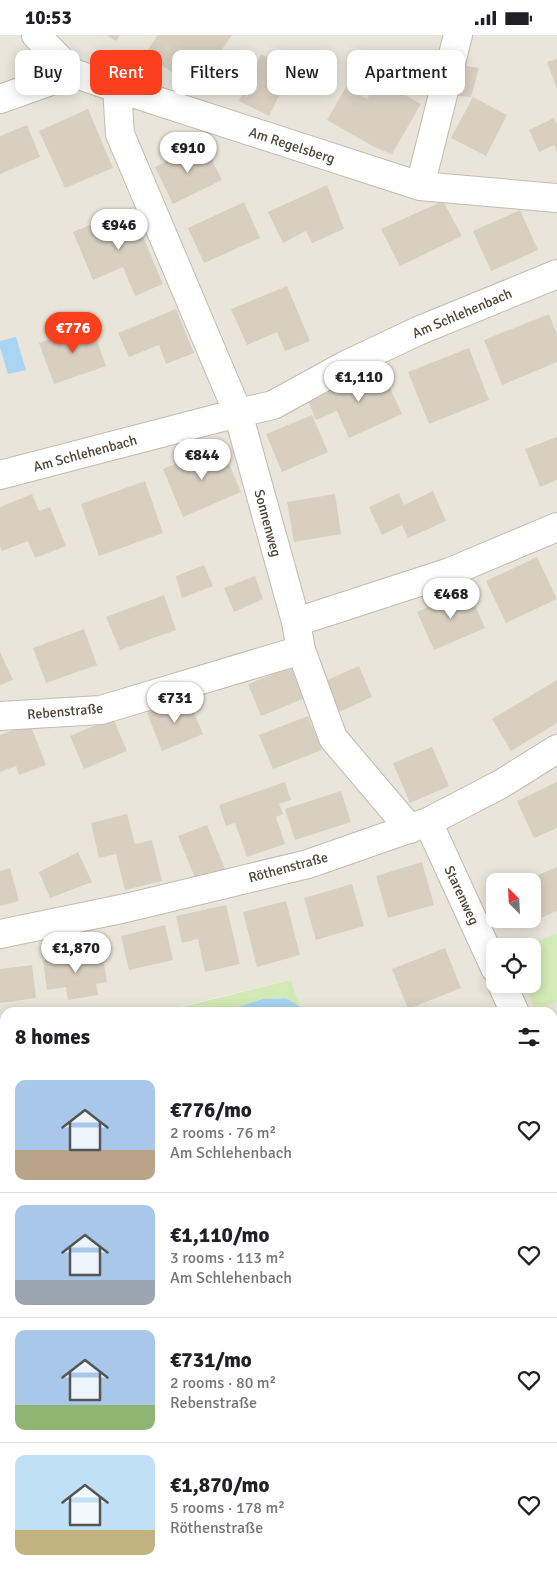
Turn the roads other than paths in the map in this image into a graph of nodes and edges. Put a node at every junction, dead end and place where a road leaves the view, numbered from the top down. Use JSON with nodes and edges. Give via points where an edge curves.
{"nodes":[{"id":1,"x":36,"y":35,"type":"edge"},
{"id":2,"x":458,"y":35,"type":"edge"},
{"id":3,"x":51,"y":50,"type":"edge"},
{"id":4,"x":15,"y":94,"type":"edge"},
{"id":5,"x":117,"y":95,"type":"edge"},
{"id":6,"x":136,"y":95,"type":"edge"},
{"id":7,"x":0,"y":99,"type":"edge"},
{"id":8,"x":420,"y":186,"type":"junction"},
{"id":9,"x":557,"y":198,"type":"edge"},
{"id":10,"x":557,"y":274,"type":"edge"},
{"id":11,"x":238,"y":413,"type":"junction"},
{"id":12,"x":0,"y":475,"type":"edge"},
{"id":13,"x":557,"y":527,"type":"edge"},
{"id":14,"x":296,"y":622,"type":"junction"},
{"id":15,"x":301,"y":650,"type":"junction"},
{"id":16,"x":0,"y":716,"type":"edge"},
{"id":17,"x":557,"y":749,"type":"edge"},
{"id":18,"x":419,"y":825,"type":"junction"},
{"id":19,"x":0,"y":934,"type":"edge"},
{"id":20,"x":486,"y":951,"type":"edge"},
{"id":21,"x":506,"y":993,"type":"edge"},
{"id":22,"x":512,"y":1007,"type":"edge"}],
"edges":[{"from":1,"to":3,"type":"street","name":"Am Regelsberg"},
{"from":2,"to":8,"type":"street"},
{"from":4,"to":7,"type":"street"},
{"from":5,"to":11,"type":"street","name":"Sonnenweg","via":[[120,133]]},
{"from":6,"to":8,"type":"street","name":"Am Regelsberg"},
{"from":8,"to":9,"type":"street","name":"Am Regelsberg"},
{"from":10,"to":11,"type":"street","name":"Am Schlehenbach","via":[[418,331],[273,405]]},
{"from":11,"to":12,"type":"street","name":"Am Schlehenbach"},
{"from":11,"to":14,"type":"street","name":"Sonnenweg"},
{"from":13,"to":14,"type":"street","via":[[450,572]]},
{"from":14,"to":15,"type":"street","name":"Sonnenweg"},
{"from":15,"to":16,"type":"street","name":"Rebenstraße","via":[[101,710]]},
{"from":15,"to":18,"type":"street","name":"Sonnenweg","via":[[333,737]]},
{"from":17,"to":18,"type":"street","name":"Röthenstraße","via":[[501,784]]},
{"from":18,"to":19,"type":"street","name":"Röthenstraße","via":[[308,864],[126,908]]},
{"from":18,"to":20,"type":"street","name":"Starenweg"},
{"from":21,"to":22,"type":"street"}]}
